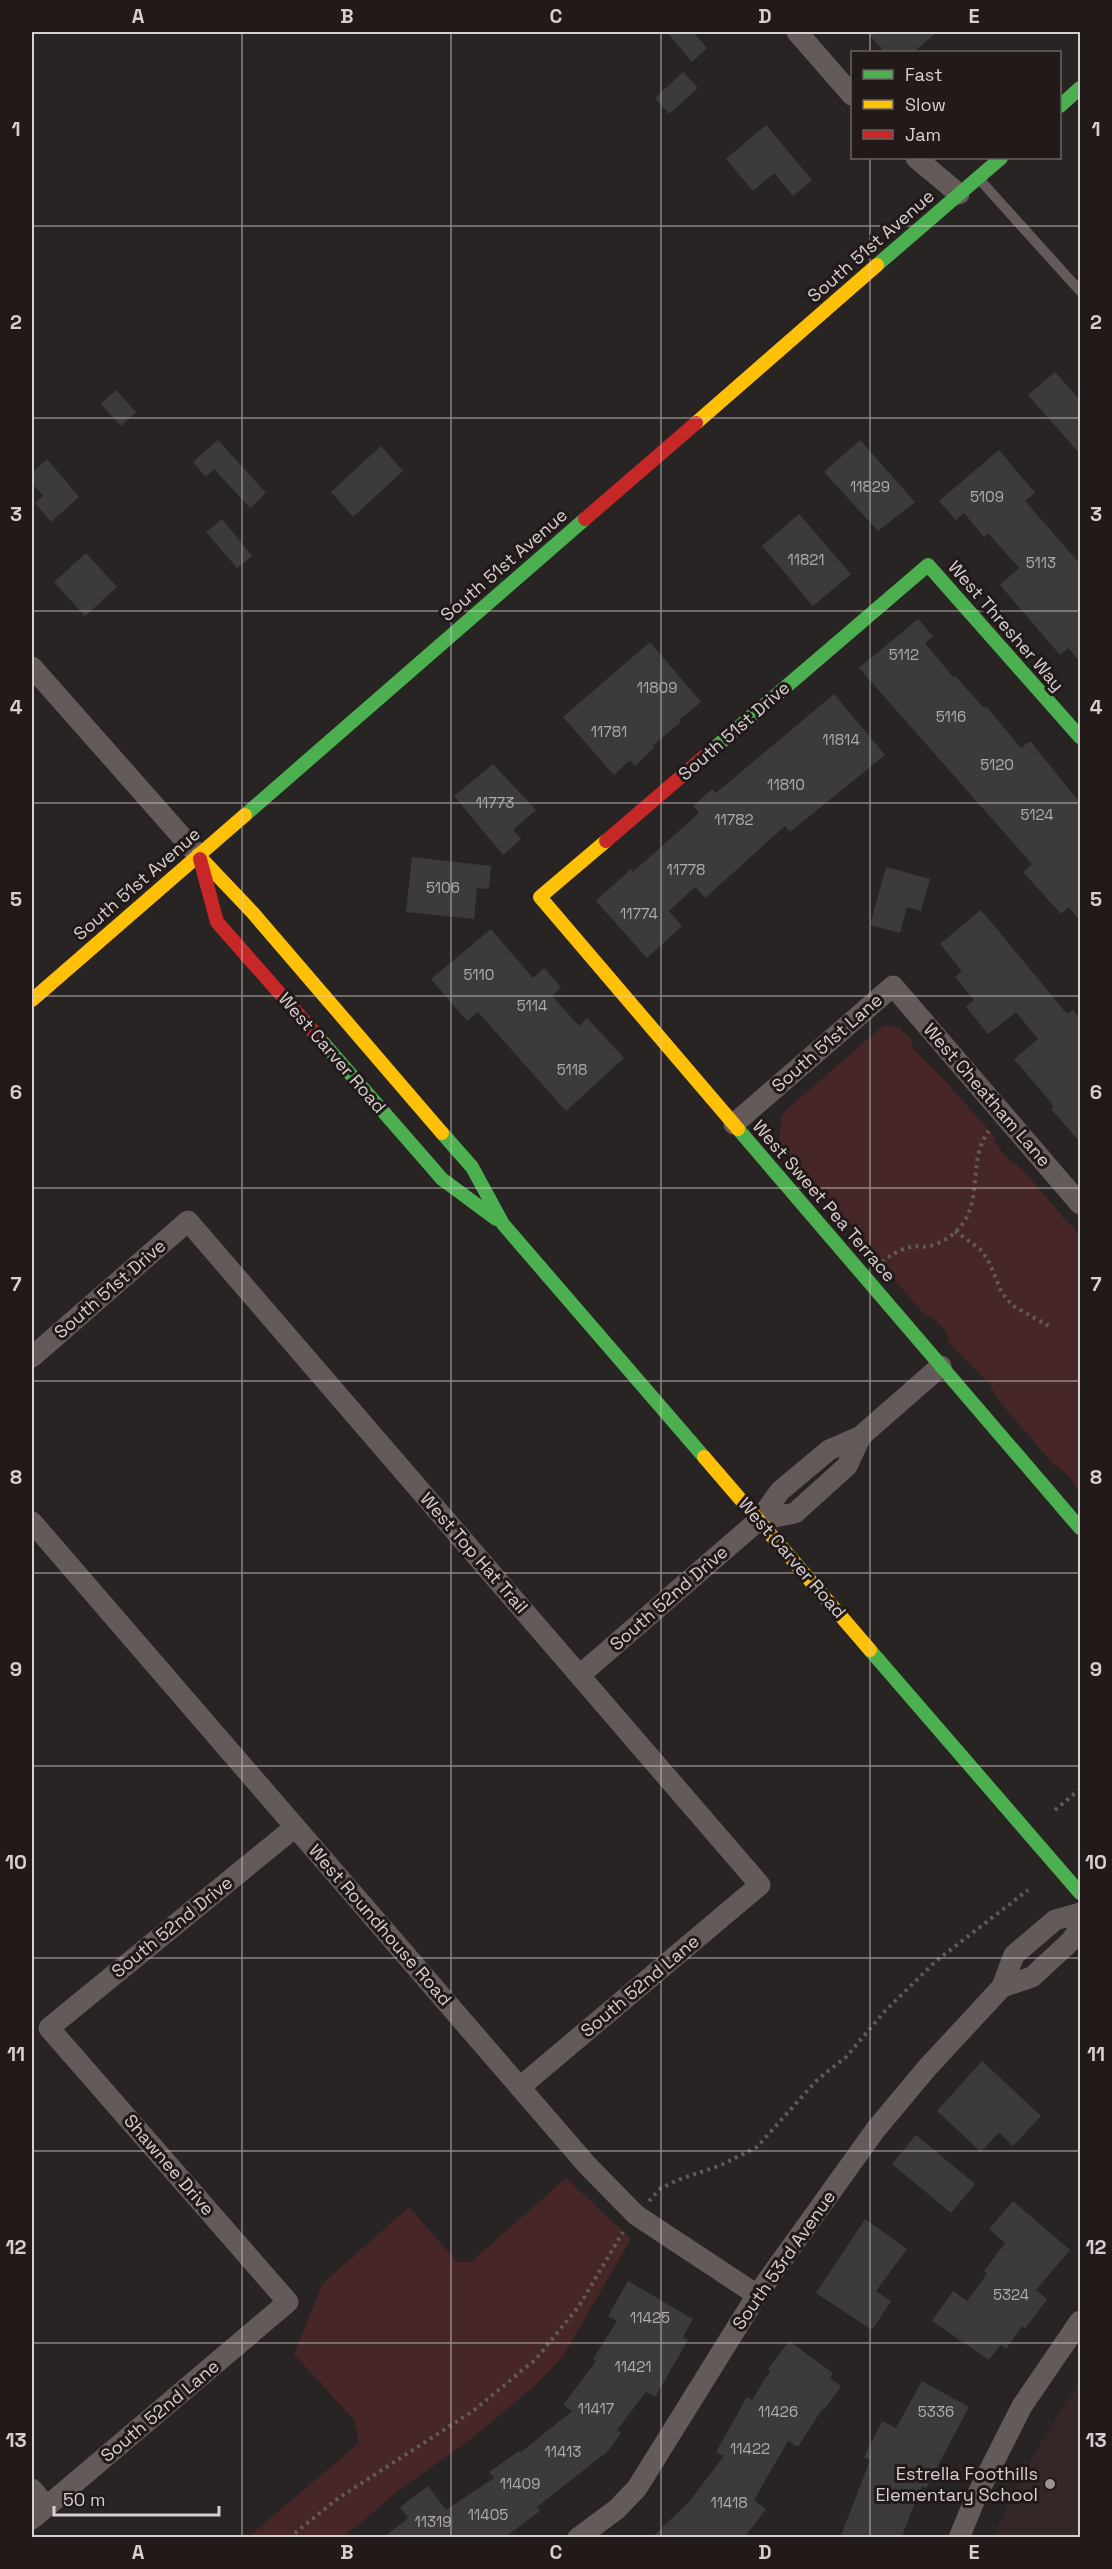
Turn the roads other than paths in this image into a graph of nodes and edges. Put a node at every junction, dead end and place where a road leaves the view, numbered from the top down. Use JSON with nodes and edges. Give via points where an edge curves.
{"nodes":[{"id":1,"x":797,"y":32,"type":"edge"},
{"id":2,"x":1080,"y":88,"type":"edge"},
{"id":3,"x":851,"y":94,"type":"edge"},
{"id":4,"x":1061,"y":104,"type":"edge"},
{"id":5,"x":917,"y":159,"type":"edge"},
{"id":6,"x":1000,"y":159,"type":"edge"},
{"id":7,"x":978,"y":177,"type":"junction"},
{"id":8,"x":959,"y":194,"type":"junction"},
{"id":9,"x":1080,"y":291,"type":"edge"},
{"id":10,"x":928,"y":565,"type":"joint"},
{"id":11,"x":32,"y":667,"type":"edge"},
{"id":12,"x":1080,"y":737,"type":"edge"},
{"id":13,"x":198,"y":855,"type":"junction"},
{"id":14,"x":540,"y":897,"type":"joint"},
{"id":15,"x":893,"y":986,"type":"joint"},
{"id":16,"x":32,"y":1000,"type":"edge"},
{"id":17,"x":734,"y":1124,"type":"junction"},
{"id":18,"x":1080,"y":1204,"type":"edge"},
{"id":19,"x":188,"y":1221,"type":"joint"},
{"id":20,"x":503,"y":1224,"type":"junction"},
{"id":21,"x":32,"y":1357,"type":"edge"},
{"id":22,"x":941,"y":1366,"type":"junction"},
{"id":23,"x":759,"y":1520,"type":"junction"},
{"id":24,"x":32,"y":1522,"type":"edge"},
{"id":25,"x":1080,"y":1528,"type":"edge"},
{"id":26,"x":580,"y":1675,"type":"junction"},
{"id":27,"x":295,"y":1827,"type":"junction"},
{"id":28,"x":760,"y":1885,"type":"joint"},
{"id":29,"x":1080,"y":1893,"type":"edge"},
{"id":30,"x":1080,"y":1913,"type":"edge"},
{"id":31,"x":1080,"y":1928,"type":"edge"},
{"id":32,"x":1002,"y":1987,"type":"junction"},
{"id":33,"x":49,"y":2028,"type":"joint"},
{"id":34,"x":520,"y":2087,"type":"junction"},
{"id":35,"x":757,"y":2295,"type":"junction"},
{"id":36,"x":288,"y":2302,"type":"joint"},
{"id":37,"x":1080,"y":2321,"type":"edge"},
{"id":38,"x":32,"y":2489,"type":"edge"},
{"id":39,"x":39,"y":2513,"type":"edge"},
{"id":40,"x":578,"y":2538,"type":"edge"},
{"id":41,"x":959,"y":2538,"type":"edge"}],
"edges":[{"from":1,"to":3,"type":"street"},
{"from":2,"to":4,"type":"street"},
{"from":5,"to":8,"type":"street"},
{"from":6,"to":7,"type":"street","name":"South 51st Avenue"},
{"from":7,"to":8,"type":"street","name":"South 51st Avenue"},
{"from":7,"to":9,"type":"lane"},
{"from":8,"to":13,"type":"street","name":"South 51st Avenue"},
{"from":10,"to":12,"type":"street","name":"West Thresher Way"},
{"from":10,"to":14,"type":"street","name":"South 51st Drive"},
{"from":11,"to":13,"type":"street","name":"West Carver Road"},
{"from":13,"to":16,"type":"street","name":"South 51st Avenue"},
{"from":13,"to":20,"type":"street","name":"West Carver Road","via":[[253,913],[472,1167]]},
{"from":13,"to":20,"type":"street","name":"West Carver Road","via":[[217,922],[442,1179]]},
{"from":14,"to":17,"type":"street","name":"West Sweet Pea Terrace"},
{"from":15,"to":17,"type":"street","name":"South 51st Lane"},
{"from":15,"to":18,"type":"street","name":"West Cheatham Lane"},
{"from":17,"to":22,"type":"street","name":"West Sweet Pea Terrace"},
{"from":19,"to":21,"type":"street","name":"South 51st Drive"},
{"from":19,"to":26,"type":"street","name":"West Top Hat Trail"},
{"from":20,"to":23,"type":"street","name":"West Carver Road"},
{"from":22,"to":23,"type":"street","name":"South 52nd Drive","via":[[861,1436],[829,1450],[780,1491]]},
{"from":22,"to":25,"type":"street","name":"West Sweet Pea Terrace"},
{"from":23,"to":26,"type":"street","name":"South 52nd Drive"},
{"from":23,"to":29,"type":"street","name":"West Carver Road"},
{"from":24,"to":27,"type":"street","name":"West Roundhouse Road"},
{"from":26,"to":28,"type":"street","name":"West Top Hat Trail"},
{"from":27,"to":33,"type":"street","name":"South 52nd Drive"},
{"from":27,"to":34,"type":"street","name":"West Roundhouse Road"},
{"from":28,"to":34,"type":"street","name":"South 52nd Lane"},
{"from":30,"to":32,"type":"street","name":"South 53rd Avenue","via":[[1055,1920],[1014,1955]]},
{"from":31,"to":32,"type":"street","name":"South 53rd Avenue","via":[[1032,1977]]},
{"from":32,"to":35,"type":"street","name":"South 53rd Avenue","via":[[876,2129]]},
{"from":33,"to":36,"type":"street","name":"Shawnee Drive"},
{"from":34,"to":35,"type":"street","name":"West Roundhouse Road","via":[[633,2212]]},
{"from":35,"to":40,"type":"street","name":"South 53rd Avenue","via":[[637,2488]]},
{"from":36,"to":39,"type":"street","name":"South 52nd Lane"},
{"from":37,"to":41,"type":"street","via":[[1022,2406]]},
{"from":38,"to":39,"type":"street"}]}
